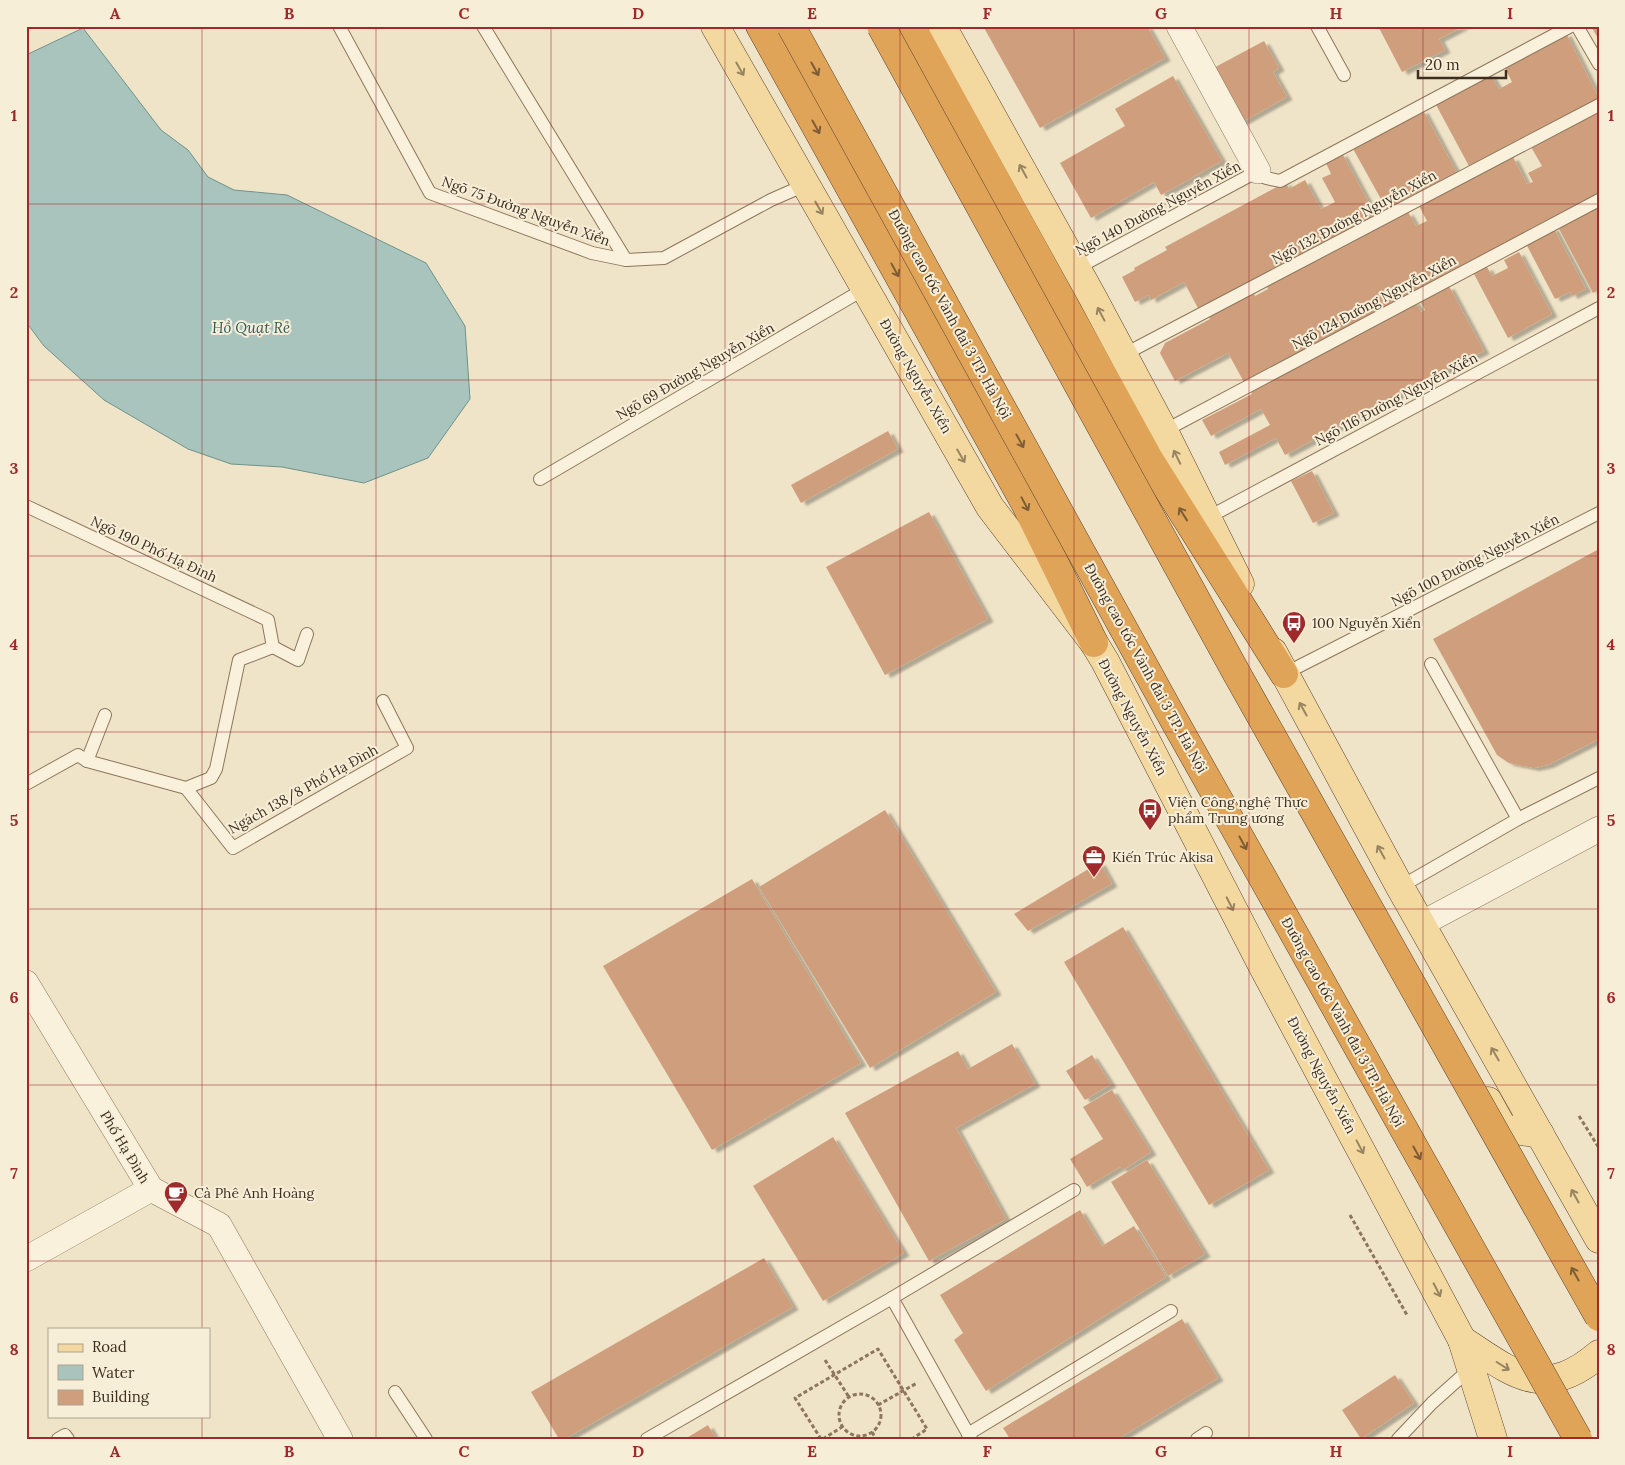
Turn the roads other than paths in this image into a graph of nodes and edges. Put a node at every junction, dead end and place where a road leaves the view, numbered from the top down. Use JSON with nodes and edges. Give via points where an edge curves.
{"nodes":[{"id":1,"x":339,"y":26,"type":"edge"},
{"id":2,"x":483,"y":26,"type":"edge"},
{"id":3,"x":715,"y":26,"type":"edge"},
{"id":4,"x":760,"y":26,"type":"edge"},
{"id":5,"x":792,"y":26,"type":"edge"},
{"id":6,"x":881,"y":26,"type":"edge"},
{"id":7,"x":896,"y":26,"type":"edge"},
{"id":8,"x":911,"y":26,"type":"edge"},
{"id":9,"x":942,"y":26,"type":"edge"},
{"id":10,"x":1179,"y":26,"type":"edge"},
{"id":11,"x":1317,"y":26,"type":"edge"},
{"id":12,"x":1571,"y":26,"type":"edge"},
{"id":13,"x":1577,"y":26,"type":"edge"},
{"id":14,"x":1599,"y":64,"type":"edge"},
{"id":15,"x":1344,"y":75,"type":"dead end"},
{"id":16,"x":1599,"y":105,"type":"edge"},
{"id":17,"x":1258,"y":171,"type":"junction"},
{"id":18,"x":805,"y":185,"type":"junction"},
{"id":19,"x":1599,"y":200,"type":"edge"},
{"id":20,"x":626,"y":260,"type":"junction"},
{"id":21,"x":1077,"y":268,"type":"junction"},
{"id":22,"x":866,"y":288,"type":"junction"},
{"id":23,"x":1599,"y":308,"type":"edge"},
{"id":24,"x":1123,"y":355,"type":"junction"},
{"id":25,"x":1164,"y":431,"type":"junction"},
{"id":26,"x":540,"y":479,"type":"dead end"},
{"id":27,"x":26,"y":506,"type":"edge"},
{"id":28,"x":1599,"y":513,"type":"edge"},
{"id":29,"x":1207,"y":518,"type":"junction"},
{"id":30,"x":307,"y":634,"type":"dead end"},
{"id":31,"x":1094,"y":643,"type":"junction"},
{"id":32,"x":273,"y":647,"type":"junction"},
{"id":33,"x":1432,"y":664,"type":"dead end"},
{"id":34,"x":1284,"y":674,"type":"junction"},
{"id":35,"x":383,"y":701,"type":"dead end"},
{"id":36,"x":105,"y":715,"type":"dead end"},
{"id":37,"x":87,"y":761,"type":"junction"},
{"id":38,"x":1599,"y":778,"type":"edge"},
{"id":39,"x":26,"y":784,"type":"edge"},
{"id":40,"x":186,"y":788,"type":"junction"},
{"id":41,"x":1518,"y":819,"type":"junction"},
{"id":42,"x":1599,"y":829,"type":"edge"},
{"id":43,"x":1400,"y":887,"type":"junction"},
{"id":44,"x":1421,"y":924,"type":"junction"},
{"id":45,"x":26,"y":983,"type":"edge"},
{"id":46,"x":1540,"y":1134,"type":"junction"},
{"id":47,"x":151,"y":1189,"type":"junction"},
{"id":48,"x":1074,"y":1190,"type":"dead end"},
{"id":49,"x":1599,"y":1239,"type":"edge"},
{"id":50,"x":26,"y":1259,"type":"edge"},
{"id":51,"x":892,"y":1298,"type":"junction"},
{"id":52,"x":1171,"y":1311,"type":"dead end"},
{"id":53,"x":1599,"y":1316,"type":"edge"},
{"id":54,"x":1462,"y":1340,"type":"junction"},
{"id":55,"x":1599,"y":1354,"type":"edge"},
{"id":56,"x":1470,"y":1369,"type":"junction"},
{"id":57,"x":395,"y":1392,"type":"dead end"},
{"id":58,"x":970,"y":1436,"type":"edge"},
{"id":59,"x":58,"y":1439,"type":"edge"},
{"id":60,"x":68,"y":1439,"type":"edge"},
{"id":61,"x":340,"y":1439,"type":"edge"},
{"id":62,"x":426,"y":1439,"type":"edge"},
{"id":63,"x":647,"y":1439,"type":"edge"},
{"id":64,"x":1398,"y":1439,"type":"edge"},
{"id":65,"x":1493,"y":1439,"type":"edge"},
{"id":66,"x":1578,"y":1439,"type":"edge"}],
"edges":[{"from":1,"to":20,"type":"lane","name":"Ngõ 75 Đường Nguyễn Xiển","via":[[430,193],[592,253]]},
{"from":2,"to":20,"type":"lane"},
{"from":3,"to":18,"type":"main road","name":"Đường Nguyễn Xiển","one_way":true},
{"from":4,"to":31,"type":"highway","one_way":true,"via":[[1026,505]]},
{"from":5,"to":66,"type":"highway","name":"Đường cao tốc Vành đai 3 TP. Hà Nội","one_way":true,"bridge":true,"via":[[1170,714]]},
{"from":53,"to":6,"type":"highway","one_way":true,"bridge":true,"via":[[1233,665]]},
{"from":7,"to":46,"type":"main road","via":[[1050,312],[1503,1128]]},
{"from":34,"to":8,"type":"highway","one_way":true,"via":[[1149,459]]},
{"from":21,"to":9,"type":"main road","one_way":true},
{"from":10,"to":17,"type":"street"},
{"from":11,"to":15,"type":"lane"},
{"from":12,"to":17,"type":"lane","name":"Ngõ 140 Đường Nguyễn Xiển","via":[[1280,181],[1266,178]]},
{"from":13,"to":14,"type":"lane"},
{"from":16,"to":24,"type":"lane","name":"Ngõ 132 Đường Nguyễn Xiển"},
{"from":17,"to":21,"type":"lane","name":"Ngõ 140 Đường Nguyễn Xiển"},
{"from":18,"to":20,"type":"lane","name":"Ngõ 75 Đường Nguyễn Xiển","via":[[664,258]]},
{"from":18,"to":22,"type":"main road","name":"Đường Nguyễn Xiển","one_way":true},
{"from":19,"to":25,"type":"lane","name":"Ngõ 124 Đường Nguyễn Xiển"},
{"from":24,"to":21,"type":"main road","one_way":true},
{"from":22,"to":26,"type":"lane","name":"Ngõ 69 Đường Nguyễn Xiển"},
{"from":22,"to":31,"type":"main road","name":"Đường Nguyễn Xiển","one_way":true,"via":[[990,507]]},
{"from":23,"to":29,"type":"lane","name":"Ngõ 116 Đường Nguyễn Xiển"},
{"from":24,"to":25,"type":"main road"},
{"from":29,"to":25,"type":"main road","one_way":true},
{"from":27,"to":32,"type":"lane","name":"Ngõ 190 Phố Hạ Đình","via":[[268,620]]},
{"from":28,"to":34,"type":"lane","name":"Ngõ 100 Đường Nguyễn Xiển"},
{"from":29,"to":34,"type":"main road"},
{"from":30,"to":32,"type":"lane","via":[[298,660]]},
{"from":31,"to":54,"type":"main road","name":"Đường Nguyễn Xiển","one_way":true},
{"from":32,"to":40,"type":"lane","via":[[239,660],[216,769],[211,778]]},
{"from":33,"to":41,"type":"lane"},
{"from":43,"to":34,"type":"main road","one_way":true},
{"from":35,"to":40,"type":"lane","name":"Ngách 138/8 Phố Hạ Đình","via":[[407,748],[233,848]]},
{"from":36,"to":37,"type":"lane"},
{"from":37,"to":39,"type":"lane","via":[[78,755]]},
{"from":37,"to":40,"type":"lane"},
{"from":38,"to":41,"type":"lane"},
{"from":41,"to":43,"type":"lane"},
{"from":42,"to":44,"type":"street"},
{"from":43,"to":44,"type":"main road"},
{"from":46,"to":44,"type":"main road","one_way":true},
{"from":45,"to":47,"type":"street","name":"Phố Hạ Đình"},
{"from":49,"to":46,"type":"main road","one_way":true},
{"from":47,"to":50,"type":"street"},
{"from":47,"to":61,"type":"street","name":"Phố Hạ Đình","via":[[219,1224]]},
{"from":48,"to":51,"type":"lane"},
{"from":51,"to":58,"type":"lane"},
{"from":51,"to":63,"type":"lane"},
{"from":52,"to":58,"type":"lane"},
{"from":54,"to":55,"type":"main road","one_way":true,"via":[[1516,1374],[1534,1379],[1570,1374]]},
{"from":54,"to":56,"type":"main road","name":"Đường Nguyễn Xiển"},
{"from":56,"to":64,"type":"lane"},
{"from":56,"to":65,"type":"main road","name":"Đường Nguyễn Xiển"},
{"from":57,"to":62,"type":"lane"},
{"from":59,"to":60,"type":"lane","via":[[65,1435]]}]}
